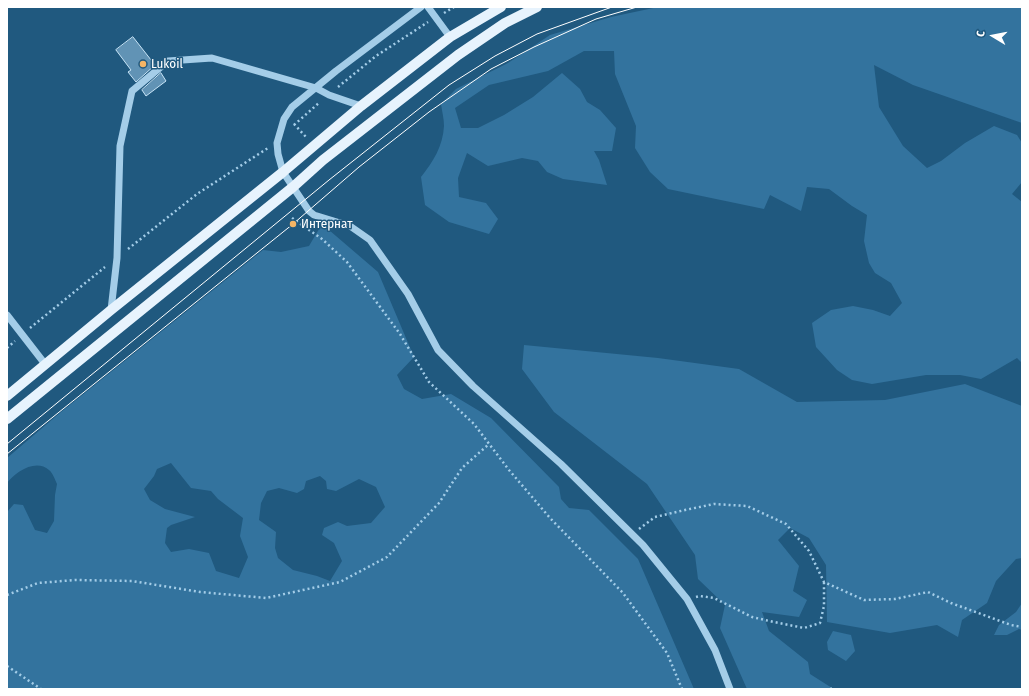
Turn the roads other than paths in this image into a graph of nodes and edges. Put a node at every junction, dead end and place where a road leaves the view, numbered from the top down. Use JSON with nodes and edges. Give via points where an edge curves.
{"nodes":[{"id":1,"x":421,"y":7,"type":"edge"},
{"id":2,"x":428,"y":7,"type":"edge"},
{"id":3,"x":501,"y":7,"type":"edge"},
{"id":4,"x":537,"y":7,"type":"edge"},
{"id":5,"x":450,"y":37,"type":"junction"},
{"id":6,"x":316,"y":88,"type":"junction"},
{"id":7,"x":361,"y":106,"type":"junction"},
{"id":8,"x":283,"y":172,"type":"junction"},
{"id":9,"x":293,"y":187,"type":"junction"},
{"id":10,"x":111,"y":310,"type":"junction"},
{"id":11,"x":7,"y":315,"type":"edge"},
{"id":12,"x":46,"y":364,"type":"junction"},
{"id":13,"x":7,"y":396,"type":"edge"},
{"id":14,"x":7,"y":419,"type":"edge"},
{"id":15,"x":730,"y":689,"type":"edge"}],
"edges":[{"from":1,"to":6,"type":"street"},
{"from":2,"to":5,"type":"street"},
{"from":3,"to":5,"type":"main road"},
{"from":4,"to":9,"type":"main road","via":[[505,23],[458,55],[369,123]]},
{"from":5,"to":7,"type":"main road"},
{"from":6,"to":7,"type":"street"},
{"from":6,"to":8,"type":"street","via":[[292,107],[284,119],[277,142]]},
{"from":6,"to":10,"type":"street","via":[[212,58],[168,61],[132,92],[120,146],[117,258]]},
{"from":7,"to":8,"type":"main road"},
{"from":8,"to":9,"type":"street"},
{"from":8,"to":10,"type":"main road"},
{"from":9,"to":14,"type":"main road"},
{"from":9,"to":15,"type":"street","via":[[314,215],[350,226],[370,240],[408,294],[438,350],[473,386],[561,464],[644,545],[687,599],[715,650]]},
{"from":10,"to":12,"type":"main road"},
{"from":11,"to":12,"type":"street"},
{"from":12,"to":13,"type":"main road"}]}
